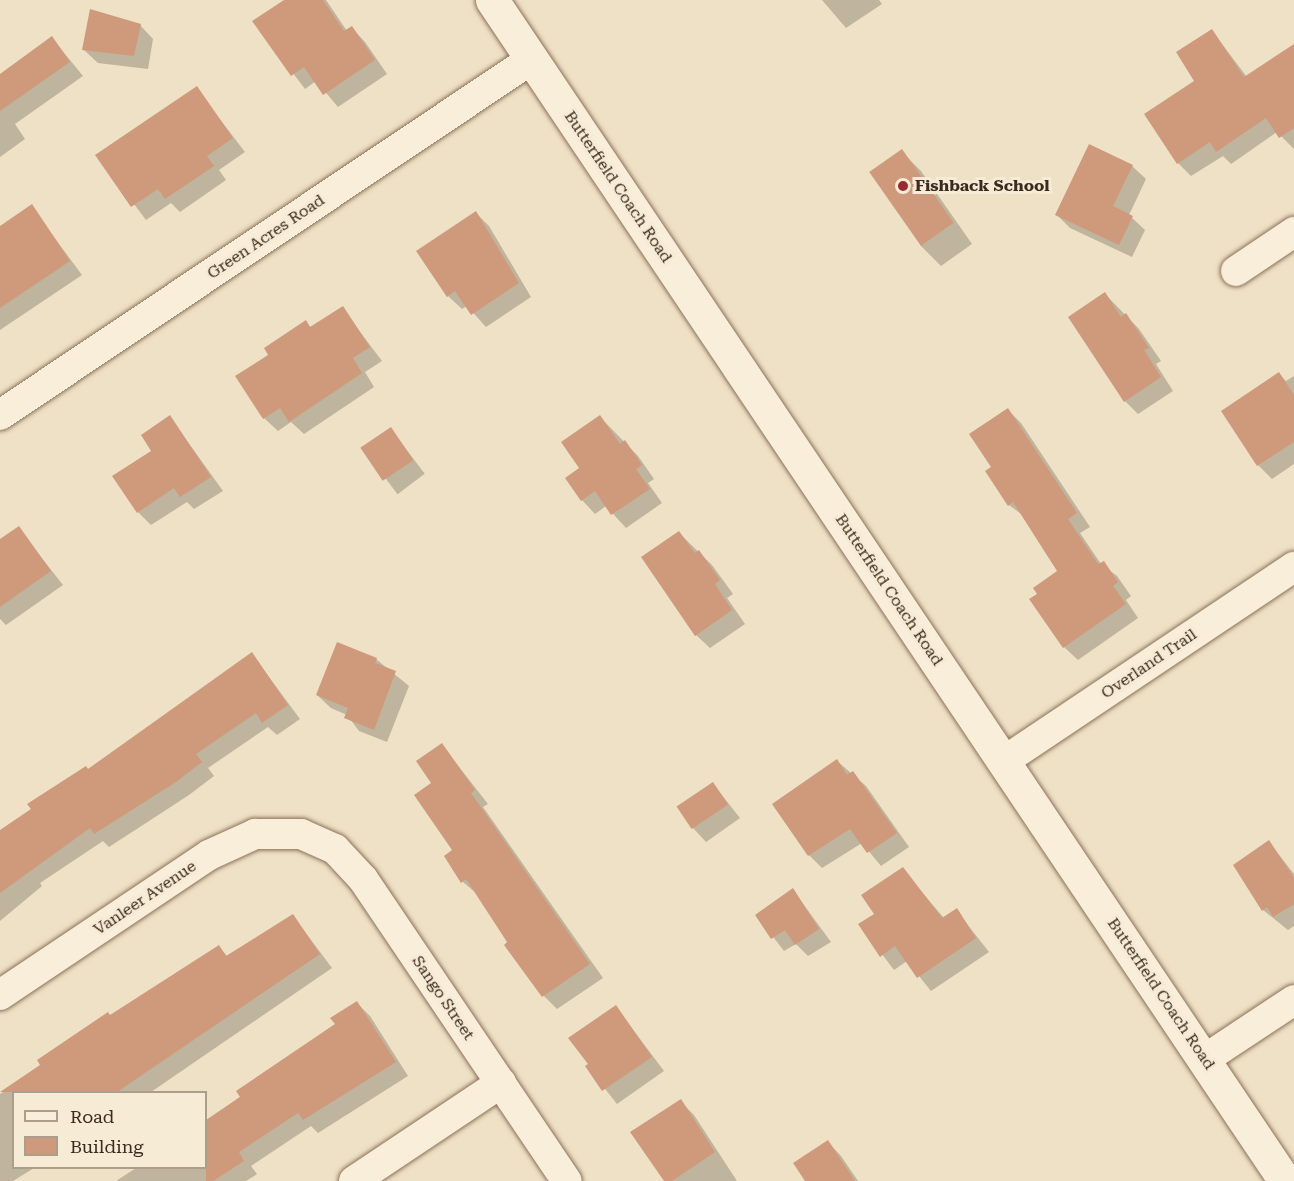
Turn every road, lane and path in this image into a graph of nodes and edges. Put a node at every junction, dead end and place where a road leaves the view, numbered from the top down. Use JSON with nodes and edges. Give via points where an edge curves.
{"nodes":[{"id":1,"x":492,"y":0,"type":"edge"},
{"id":2,"x":532,"y":59,"type":"junction"},
{"id":3,"x":1294,"y":232,"type":"edge"},
{"id":4,"x":1236,"y":271,"type":"dead end"},
{"id":5,"x":0,"y":415,"type":"edge"},
{"id":6,"x":1294,"y":567,"type":"edge"},
{"id":7,"x":1004,"y":761,"type":"junction"},
{"id":8,"x":301,"y":834,"type":"joint"},
{"id":9,"x":0,"y":994,"type":"edge"},
{"id":10,"x":1294,"y":1000,"type":"edge"},
{"id":11,"x":1205,"y":1059,"type":"junction"},
{"id":12,"x":501,"y":1083,"type":"junction"},
{"id":13,"x":354,"y":1181,"type":"edge"},
{"id":14,"x":567,"y":1181,"type":"edge"},
{"id":15,"x":1286,"y":1181,"type":"edge"}],
"edges":[{"from":1,"to":2,"type":"main road","name":"Butterfield Coach Road"},
{"from":2,"to":5,"type":"street","name":"Green Acres Road"},
{"from":2,"to":7,"type":"main road","name":"Butterfield Coach Road"},
{"from":3,"to":4,"type":"street"},
{"from":6,"to":7,"type":"street","name":"Overland Trail"},
{"from":7,"to":11,"type":"main road","name":"Butterfield Coach Road"},
{"from":8,"to":9,"type":"street","name":"Vanleer Avenue","via":[[255,834],[209,855]]},
{"from":8,"to":12,"type":"street","name":"Sango Street","via":[[335,849],[363,879]]},
{"from":10,"to":11,"type":"street"},
{"from":11,"to":15,"type":"main road","name":"Butterfield Coach Road"},
{"from":12,"to":13,"type":"street"},
{"from":12,"to":14,"type":"street","name":"Sango Street"}]}
